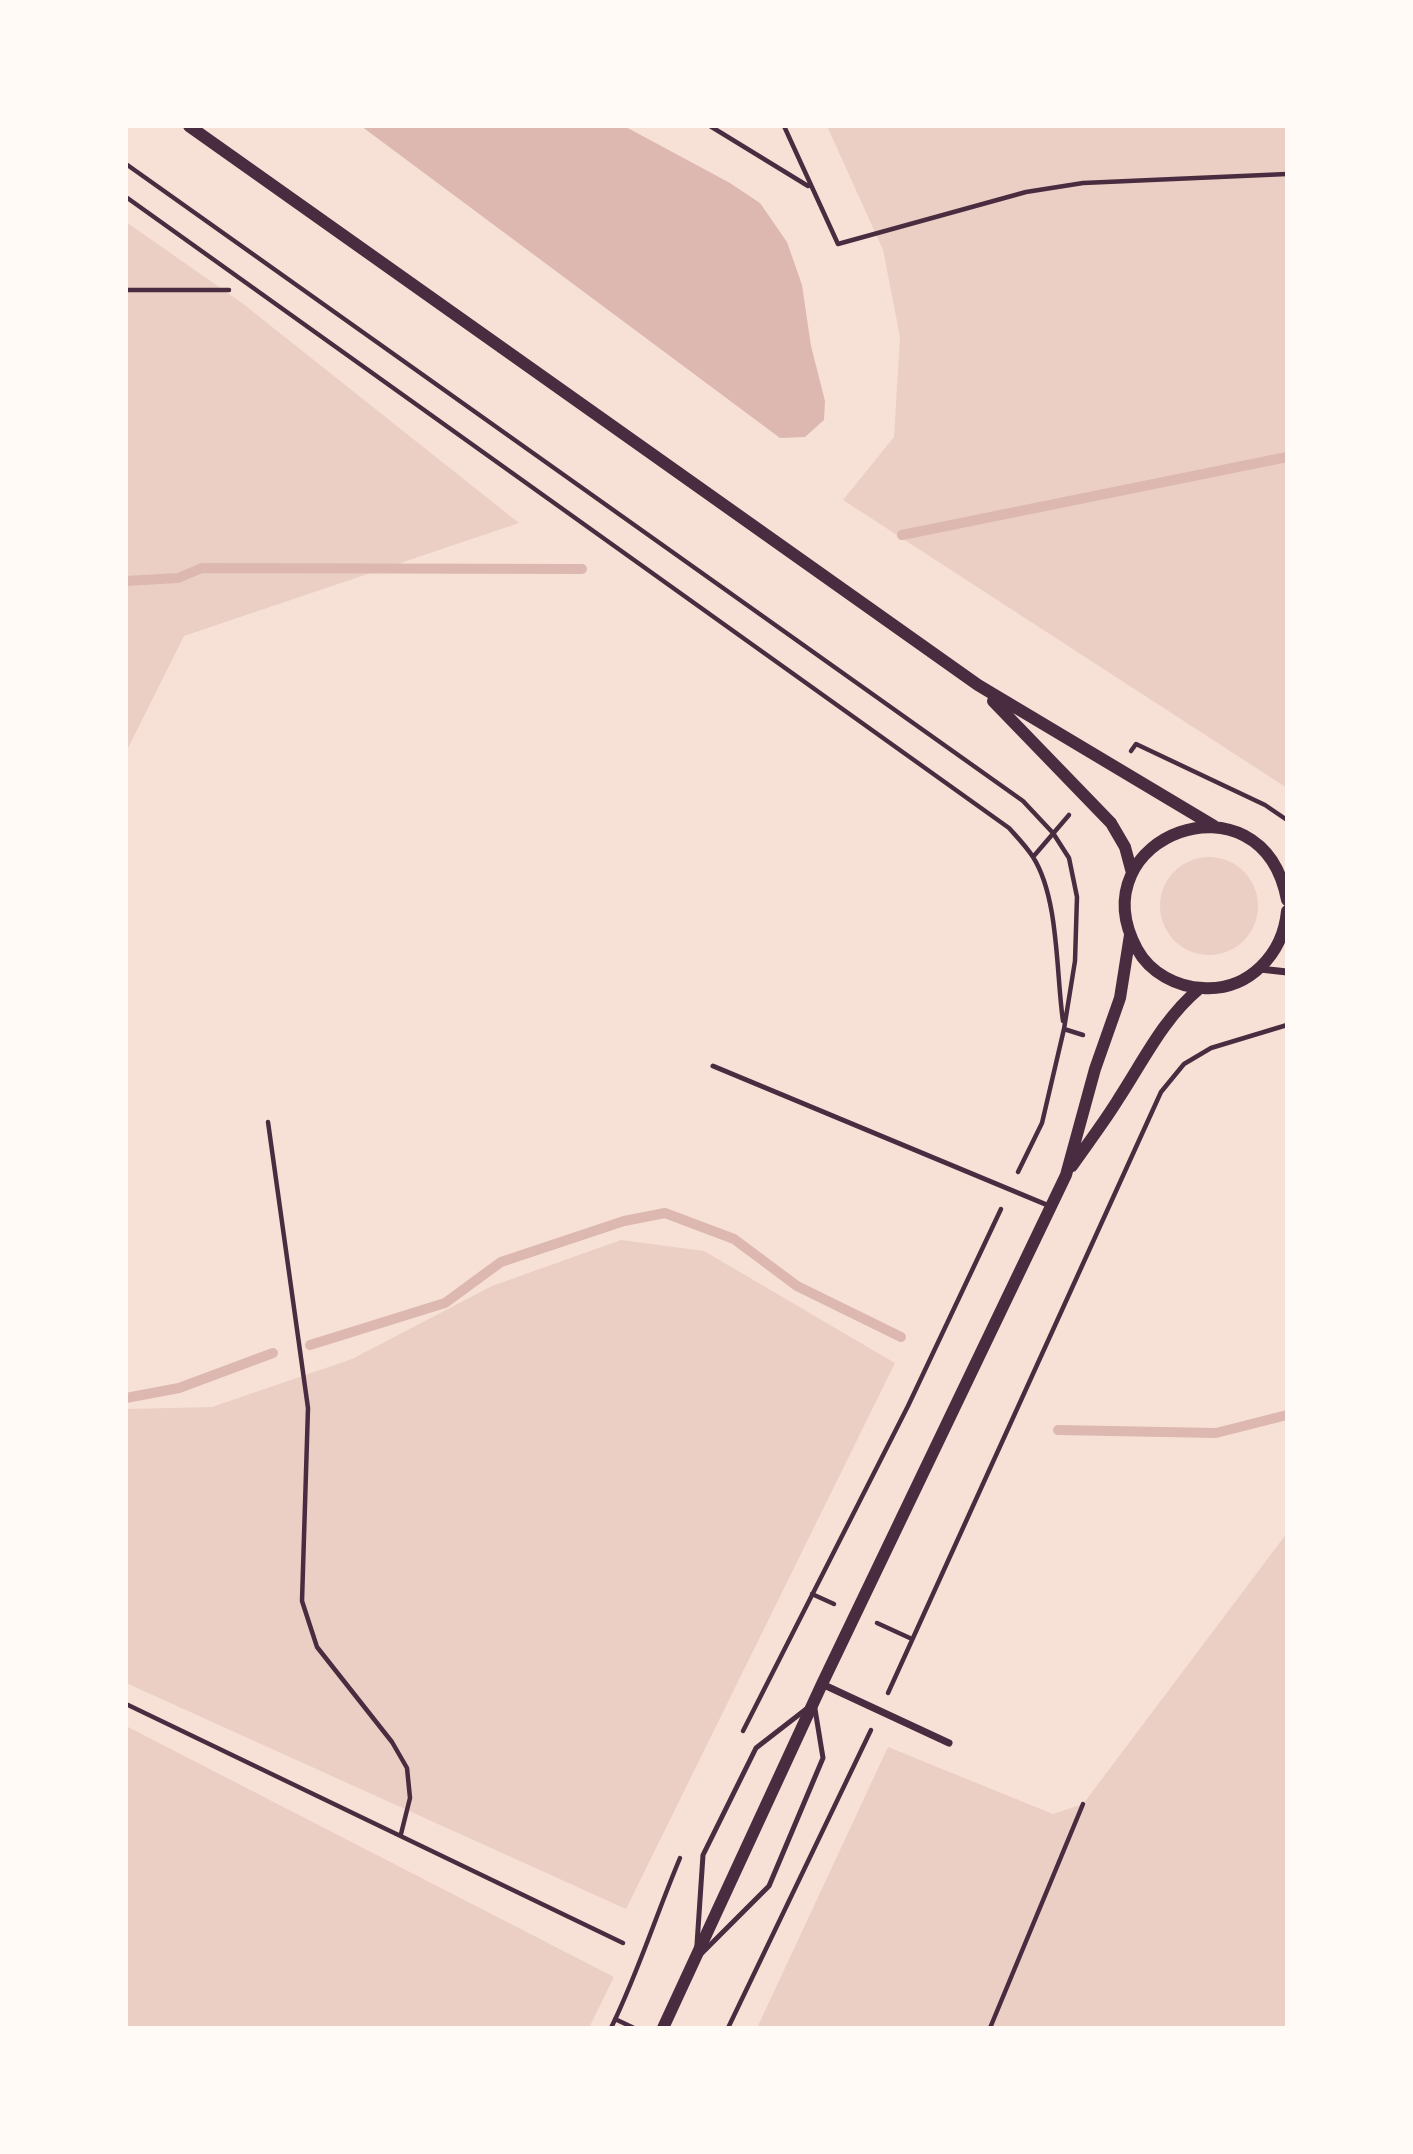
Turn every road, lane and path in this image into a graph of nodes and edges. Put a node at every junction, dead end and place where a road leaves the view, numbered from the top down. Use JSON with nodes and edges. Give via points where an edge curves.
{"nodes":[{"id":1,"x":190,"y":126,"type":"edge"},
{"id":2,"x":710,"y":126,"type":"edge"},
{"id":3,"x":784,"y":126,"type":"edge"},
{"id":4,"x":126,"y":164,"type":"edge"},
{"id":5,"x":1287,"y":174,"type":"edge"},
{"id":6,"x":808,"y":186,"type":"junction"},
{"id":7,"x":126,"y":198,"type":"edge"},
{"id":8,"x":126,"y":290,"type":"edge"},
{"id":9,"x":229,"y":290,"type":"dead end"},
{"id":10,"x":978,"y":685,"type":"junction"},
{"id":11,"x":1214,"y":826,"type":"junction"},
{"id":12,"x":1132,"y":873,"type":"junction"},
{"id":13,"x":1287,"y":900,"type":"edge"},
{"id":14,"x":1287,"y":911,"type":"edge"},
{"id":15,"x":1129,"y":935,"type":"junction"},
{"id":16,"x":1260,"y":969,"type":"junction"},
{"id":17,"x":1287,"y":972,"type":"edge"},
{"id":18,"x":1200,"y":988,"type":"junction"},
{"id":19,"x":1287,"y":1025,"type":"edge"},
{"id":20,"x":1064,"y":1029,"type":"junction"},
{"id":21,"x":713,"y":1066,"type":"dead end"},
{"id":22,"x":268,"y":1122,"type":"dead end"},
{"id":23,"x":1066,"y":1175,"type":"junction"},
{"id":24,"x":1010,"y":1189,"type":"junction"},
{"id":25,"x":1052,"y":1207,"type":"junction"},
{"id":26,"x":822,"y":1684,"type":"junction"},
{"id":27,"x":814,"y":1703,"type":"junction"},
{"id":28,"x":126,"y":1704,"type":"edge"},
{"id":29,"x":880,"y":1712,"type":"junction"},
{"id":30,"x":738,"y":1740,"type":"dead end"},
{"id":31,"x":949,"y":1743,"type":"dead end"},
{"id":32,"x":1083,"y":1804,"type":"dead end"},
{"id":33,"x":401,"y":1835,"type":"junction"},
{"id":34,"x":684,"y":1849,"type":"dead end"},
{"id":35,"x":623,"y":1943,"type":"dead end"},
{"id":36,"x":696,"y":1959,"type":"junction"},
{"id":37,"x":615,"y":2019,"type":"junction"},
{"id":38,"x":611,"y":2028,"type":"edge"},
{"id":39,"x":634,"y":2028,"type":"edge"},
{"id":40,"x":663,"y":2028,"type":"edge"},
{"id":41,"x":728,"y":2028,"type":"edge"},
{"id":42,"x":990,"y":2028,"type":"edge"}],
"edges":[{"from":1,"to":10,"type":"street"},
{"from":2,"to":6,"type":"path"},
{"from":3,"to":6,"type":"path"},
{"from":4,"to":20,"type":"path","via":[[1023,801],[1069,858],[1077,897],[1075,961]]},
{"from":5,"to":6,"type":"path","via":[[1083,183],[1026,192],[838,244]]},
{"from":7,"to":20,"type":"path","via":[[1009,828],[1033,857],[1042,878],[1051,914]]},
{"from":8,"to":9,"type":"path"},
{"from":10,"to":11,"type":"street"},
{"from":10,"to":12,"type":"street","via":[[1111,823],[1125,847]]},
{"from":11,"to":12,"type":"street","via":[[1166,837],[1143,856]]},
{"from":11,"to":13,"type":"street","via":[[1237,832],[1273,860]]},
{"from":12,"to":15,"type":"street","via":[[1125,904]]},
{"from":14,"to":16,"type":"street","via":[[1275,950]]},
{"from":15,"to":18,"type":"street","via":[[1157,972],[1177,984]]},
{"from":15,"to":23,"type":"street","via":[[1120,998]]},
{"from":16,"to":17,"type":"street"},
{"from":16,"to":18,"type":"street","via":[[1232,985]]},
{"from":18,"to":23,"type":"street","via":[[1162,1026]]},
{"from":19,"to":29,"type":"path","via":[[1211,1048],[1184,1064],[1161,1092]]},
{"from":20,"to":24,"type":"path","via":[[1042,1123]]},
{"from":21,"to":24,"type":"lane"},
{"from":22,"to":33,"type":"path","via":[[308,1408],[302,1601],[317,1647],[407,1768],[410,1798]]},
{"from":23,"to":25,"type":"street"},
{"from":24,"to":25,"type":"lane"},
{"from":24,"to":30,"type":"path","via":[[908,1406]]},
{"from":25,"to":26,"type":"street"},
{"from":26,"to":27,"type":"street"},
{"from":26,"to":29,"type":"street"},
{"from":27,"to":36,"type":"street"},
{"from":27,"to":36,"type":"lane","via":[[756,1748],[703,1855]]},
{"from":27,"to":36,"type":"lane","via":[[823,1758],[769,1886]]},
{"from":28,"to":33,"type":"path"},
{"from":29,"to":31,"type":"street"},
{"from":29,"to":41,"type":"path"},
{"from":32,"to":42,"type":"path"},
{"from":33,"to":35,"type":"path"},
{"from":34,"to":37,"type":"path"},
{"from":36,"to":40,"type":"street"},
{"from":37,"to":38,"type":"path"},
{"from":37,"to":39,"type":"path"}]}
